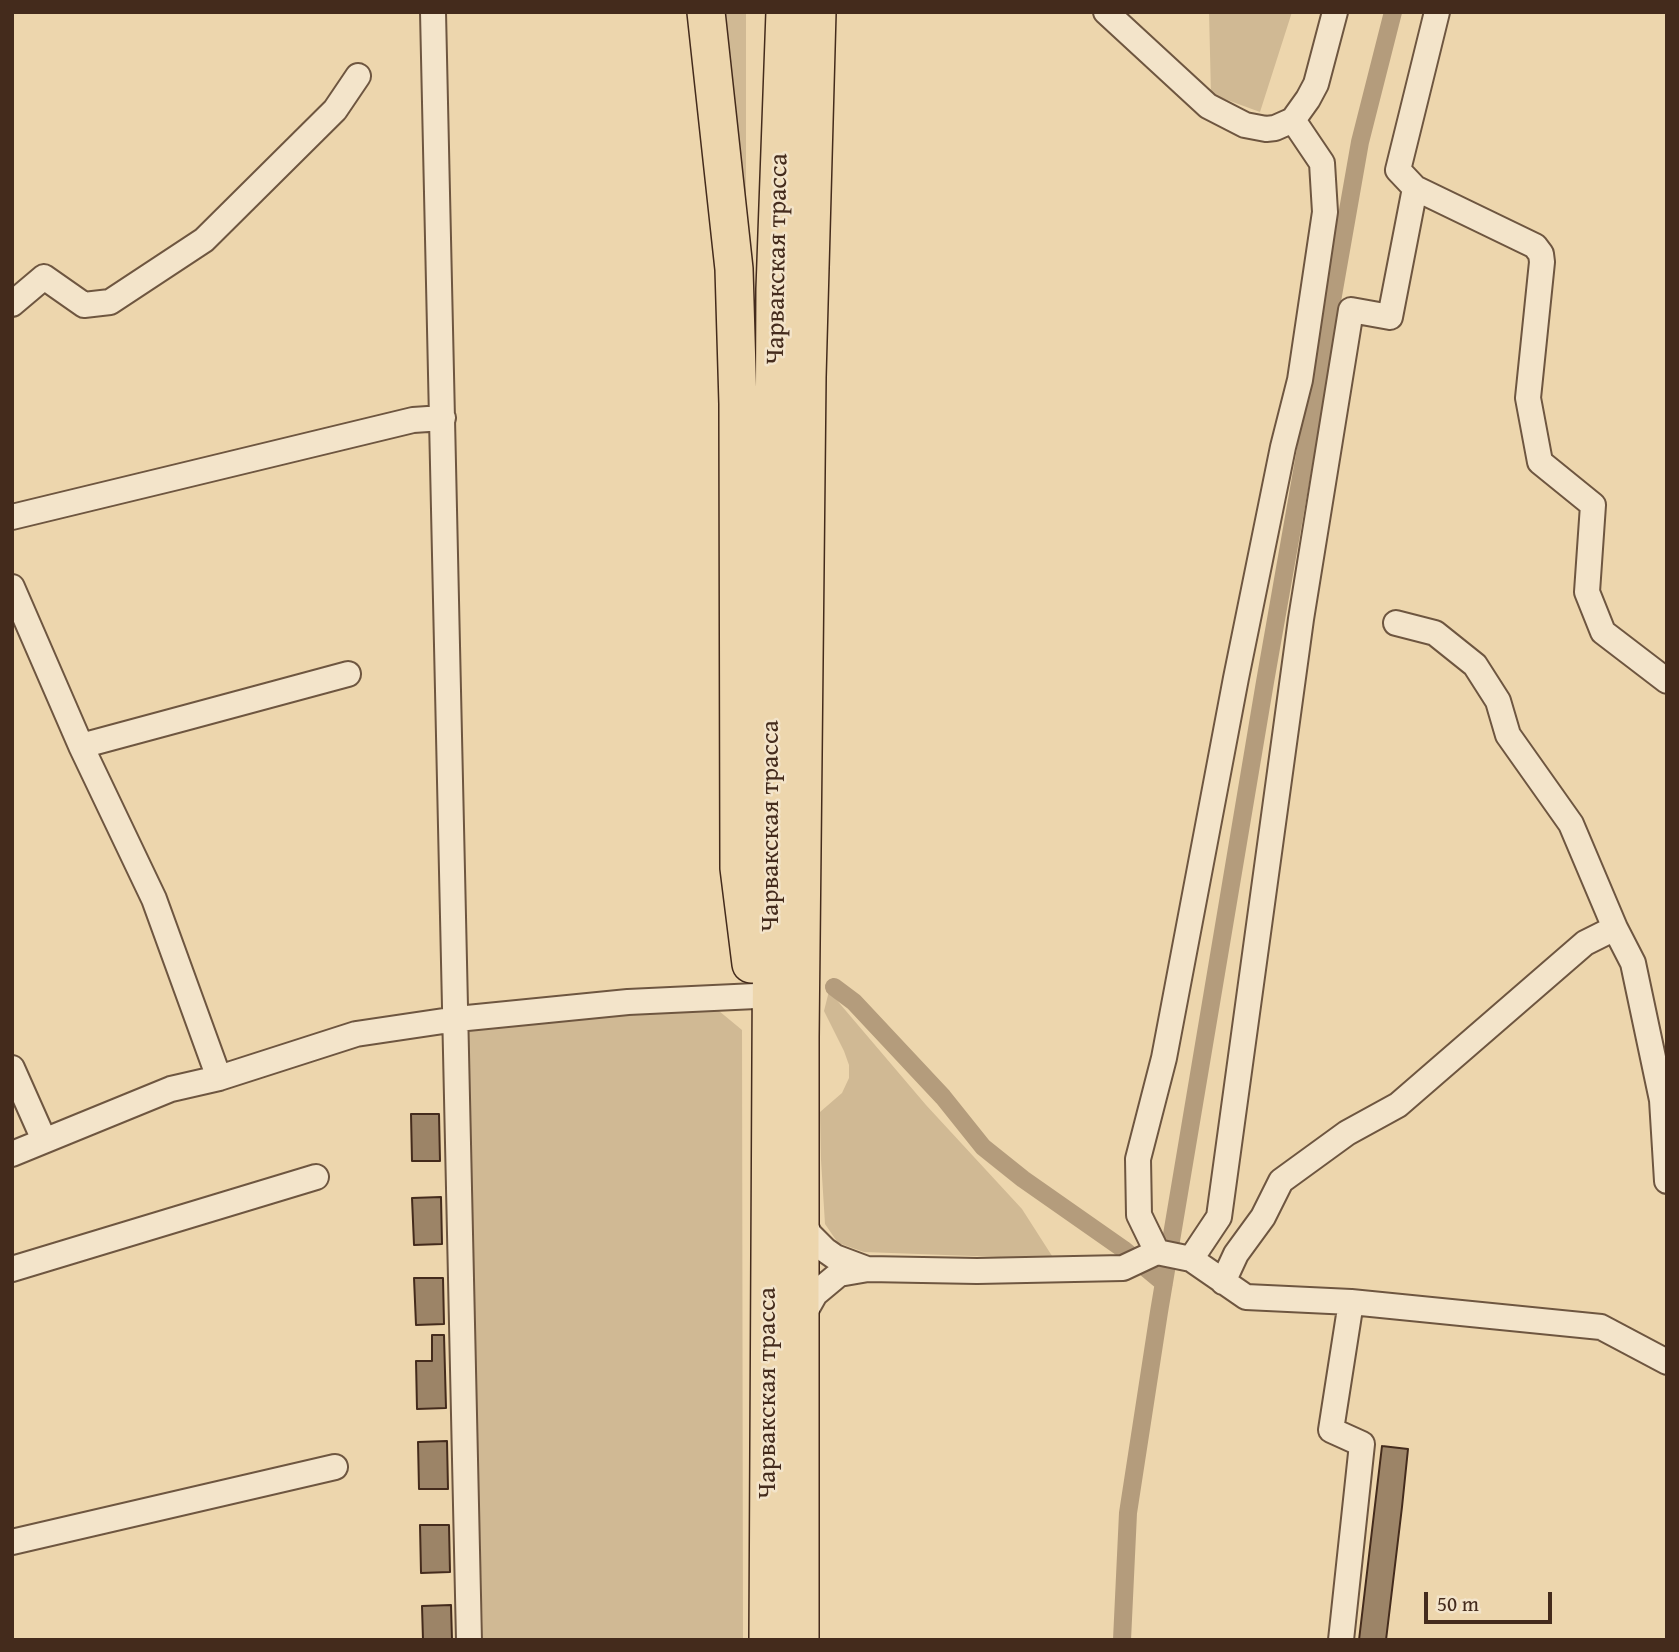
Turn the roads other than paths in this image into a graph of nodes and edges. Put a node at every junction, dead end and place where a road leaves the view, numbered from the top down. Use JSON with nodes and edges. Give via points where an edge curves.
{"nodes":[{"id":1,"x":433,"y":12,"type":"edge"},
{"id":2,"x":706,"y":12,"type":"edge"},
{"id":3,"x":766,"y":12,"type":"edge"},
{"id":4,"x":785,"y":12,"type":"edge"},
{"id":5,"x":817,"y":12,"type":"edge"},
{"id":6,"x":1106,"y":12,"type":"edge"},
{"id":7,"x":1335,"y":12,"type":"edge"},
{"id":8,"x":1437,"y":12,"type":"edge"},
{"id":9,"x":358,"y":76,"type":"dead end"},
{"id":10,"x":1293,"y":120,"type":"junction"},
{"id":11,"x":1415,"y":188,"type":"junction"},
{"id":12,"x":775,"y":289,"type":"junction"},
{"id":13,"x":12,"y":304,"type":"edge"},
{"id":14,"x":443,"y":418,"type":"junction"},
{"id":15,"x":12,"y":517,"type":"edge"},
{"id":16,"x":12,"y":587,"type":"edge"},
{"id":17,"x":1396,"y":623,"type":"dead end"},
{"id":18,"x":348,"y":674,"type":"dead end"},
{"id":19,"x":1667,"y":681,"type":"edge"},
{"id":20,"x":81,"y":746,"type":"junction"},
{"id":21,"x":1615,"y":928,"type":"junction"},
{"id":22,"x":756,"y":996,"type":"junction"},
{"id":23,"x":457,"y":1019,"type":"junction"},
{"id":24,"x":770,"y":1058,"type":"junction"},
{"id":25,"x":12,"y":1068,"type":"edge"},
{"id":26,"x":219,"y":1078,"type":"junction"},
{"id":27,"x":1664,"y":1098,"type":"edge"},
{"id":28,"x":44,"y":1140,"type":"junction"},
{"id":29,"x":12,"y":1154,"type":"edge"},
{"id":30,"x":316,"y":1177,"type":"dead end"},
{"id":31,"x":1667,"y":1181,"type":"edge"},
{"id":32,"x":801,"y":1217,"type":"junction"},
{"id":33,"x":1157,"y":1252,"type":"junction"},
{"id":34,"x":1191,"y":1259,"type":"junction"},
{"id":35,"x":12,"y":1269,"type":"edge"},
{"id":36,"x":868,"y":1269,"type":"junction"},
{"id":37,"x":1223,"y":1282,"type":"junction"},
{"id":38,"x":1351,"y":1302,"type":"junction"},
{"id":39,"x":800,"y":1326,"type":"junction"},
{"id":40,"x":1667,"y":1362,"type":"edge"},
{"id":41,"x":335,"y":1467,"type":"dead end"},
{"id":42,"x":12,"y":1542,"type":"edge"},
{"id":43,"x":469,"y":1640,"type":"edge"},
{"id":44,"x":768,"y":1640,"type":"edge"},
{"id":45,"x":800,"y":1640,"type":"edge"},
{"id":46,"x":1341,"y":1640,"type":"edge"}],
"edges":[{"from":1,"to":14,"type":"street"},
{"from":2,"to":22,"type":"highway","via":[[734,269],[739,868]]},
{"from":3,"to":12,"type":"highway"},
{"from":4,"to":12,"type":"highway","name":"Чарвакская трасса"},
{"from":5,"to":32,"type":"highway","name":"Чарвакская трасса","via":[[807,377]]},
{"from":6,"to":10,"type":"street","via":[[1193,93],[1225,116],[1266,129]]},
{"from":7,"to":10,"type":"street","via":[[1316,84]]},
{"from":8,"to":11,"type":"street","via":[[1398,170]]},
{"from":9,"to":13,"type":"street","via":[[335,110],[204,240],[110,302],[84,305],[44,276]]},
{"from":10,"to":33,"type":"street","via":[[1322,163],[1325,212],[1300,380],[1236,678],[1164,1058],[1138,1159],[1139,1215]]},
{"from":11,"to":19,"type":"street","via":[[1535,246],[1541,254],[1528,398],[1540,463],[1593,505],[1587,592],[1603,632]]},
{"from":11,"to":34,"type":"street","via":[[1390,317],[1351,310],[1301,619],[1219,1217]]},
{"from":12,"to":24,"type":"highway","name":"Чарвакская трасса"},
{"from":14,"to":15,"type":"street","via":[[413,420]]},
{"from":14,"to":23,"type":"street"},
{"from":16,"to":20,"type":"street"},
{"from":17,"to":21,"type":"street","via":[[1435,634],[1475,665],[1498,701],[1507,735],[1570,824]]},
{"from":18,"to":20,"type":"street"},
{"from":20,"to":26,"type":"street","via":[[154,899]]},
{"from":21,"to":27,"type":"street","via":[[1633,963]]},
{"from":21,"to":37,"type":"street","via":[[1585,943],[1398,1105],[1347,1133],[1281,1181]]},
{"from":22,"to":23,"type":"street","via":[[628,1002]]},
{"from":22,"to":24,"type":"highway"},
{"from":23,"to":26,"type":"street","via":[[356,1034]]},
{"from":23,"to":43,"type":"street"},
{"from":24,"to":44,"type":"highway","name":"Чарвакская трасса"},
{"from":25,"to":28,"type":"street"},
{"from":26,"to":28,"type":"street","via":[[171,1089]]},
{"from":27,"to":31,"type":"street"},
{"from":28,"to":29,"type":"street"},
{"from":30,"to":35,"type":"street"},
{"from":32,"to":36,"type":"street","via":[[825,1250]]},
{"from":32,"to":39,"type":"highway","name":"Чарвакская трасса"},
{"from":33,"to":34,"type":"street"},
{"from":33,"to":36,"type":"street","via":[[1123,1268]]},
{"from":34,"to":37,"type":"street"},
{"from":36,"to":39,"type":"street","via":[[839,1273],[822,1286],[803,1313]]},
{"from":37,"to":38,"type":"street","via":[[1246,1297]]},
{"from":38,"to":40,"type":"street","via":[[1601,1327]]},
{"from":38,"to":46,"type":"street","via":[[1331,1430],[1362,1444]]},
{"from":39,"to":45,"type":"highway","name":"Чарвакская трасса"},
{"from":41,"to":42,"type":"street"}]}
